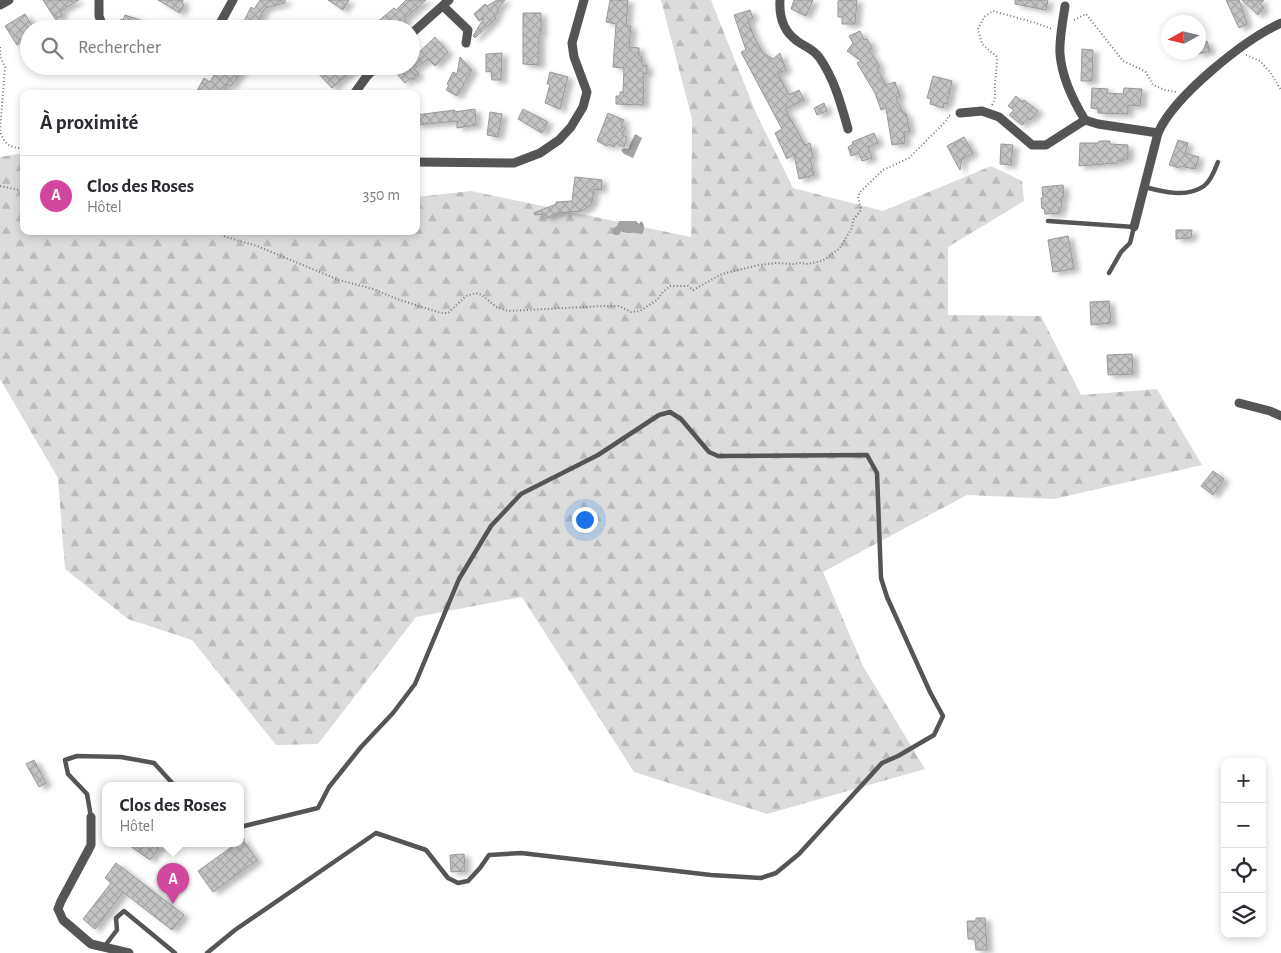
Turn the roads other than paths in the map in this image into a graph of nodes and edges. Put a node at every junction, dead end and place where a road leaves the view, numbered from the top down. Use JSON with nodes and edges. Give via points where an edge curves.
{"nodes":[{"id":1,"x":9,"y":0,"type":"edge"},
{"id":2,"x":99,"y":0,"type":"edge"},
{"id":3,"x":233,"y":0,"type":"edge"},
{"id":4,"x":584,"y":0,"type":"edge"},
{"id":5,"x":780,"y":0,"type":"edge"},
{"id":6,"x":446,"y":3,"type":"edge"},
{"id":7,"x":0,"y":6,"type":"edge"},
{"id":8,"x":1065,"y":6,"type":"dead end"},
{"id":9,"x":101,"y":20,"type":"edge"},
{"id":10,"x":222,"y":20,"type":"edge"},
{"id":11,"x":1281,"y":23,"type":"edge"},
{"id":12,"x":420,"y":26,"type":"edge"},
{"id":13,"x":466,"y":42,"type":"dead end"},
{"id":14,"x":368,"y":75,"type":"edge"},
{"id":15,"x":357,"y":90,"type":"edge"},
{"id":16,"x":960,"y":113,"type":"road end"},
{"id":17,"x":1085,"y":120,"type":"junction"},
{"id":18,"x":848,"y":129,"type":"dead end"},
{"id":19,"x":1158,"y":133,"type":"junction"},
{"id":20,"x":420,"y":162,"type":"edge"},
{"id":21,"x":1218,"y":162,"type":"dead end"},
{"id":22,"x":1145,"y":187,"type":"junction"},
{"id":23,"x":1048,"y":221,"type":"dead end"},
{"id":24,"x":1134,"y":227,"type":"junction"},
{"id":25,"x":1109,"y":273,"type":"dead end"},
{"id":26,"x":1238,"y":403,"type":"dead end"},
{"id":27,"x":1281,"y":416,"type":"edge"},
{"id":28,"x":171,"y":782,"type":"edge"},
{"id":29,"x":91,"y":817,"type":"joint"},
{"id":30,"x":244,"y":826,"type":"edge"},
{"id":31,"x":104,"y":947,"type":"junction"},
{"id":32,"x":129,"y":953,"type":"edge"},
{"id":33,"x":175,"y":953,"type":"edge"},
{"id":34,"x":207,"y":953,"type":"edge"}],
"edges":[{"from":1,"to":7,"type":"street"},
{"from":2,"to":9,"type":"street"},
{"from":3,"to":10,"type":"street"},
{"from":4,"to":20,"type":"street","via":[[572,43],[587,92],[579,114],[559,140],[540,153],[514,163]]},
{"from":5,"to":18,"type":"street","via":[[779,13],[788,33],[810,48],[825,67]]},
{"from":6,"to":12,"type":"street"},
{"from":6,"to":13,"type":"street","via":[[468,30]]},
{"from":8,"to":17,"type":"street","via":[[1060,53],[1071,98]]},
{"from":11,"to":19,"type":"street","via":[[1238,50],[1196,84],[1162,123]]},
{"from":14,"to":15,"type":"street"},
{"from":16,"to":17,"type":"street","via":[[985,112],[999,117],[1032,144],[1046,144]]},
{"from":17,"to":19,"type":"street"},
{"from":19,"to":22,"type":"street"},
{"from":21,"to":22,"type":"lane","via":[[1205,186],[1195,190],[1170,194]]},
{"from":22,"to":24,"type":"street"},
{"from":23,"to":24,"type":"lane"},
{"from":24,"to":25,"type":"lane","via":[[1130,242]]},
{"from":26,"to":27,"type":"street"},
{"from":28,"to":29,"type":"lane","via":[[154,763],[122,757],[77,756],[65,760],[68,774],[87,794]]},
{"from":29,"to":31,"type":"street","via":[[92,845],[58,909],[62,920],[91,944]]},
{"from":30,"to":34,"type":"lane","via":[[318,808],[329,787],[416,684],[459,579],[491,526],[521,494],[598,455],[660,415],[670,412],[681,419],[708,452],[718,456],[868,455],[877,473],[881,578],[943,716],[934,735],[882,763],[799,854],[776,873],[761,878],[711,875],[513,854],[489,855],[468,881],[458,883],[448,878],[426,850],[376,833],[235,930]]},
{"from":31,"to":32,"type":"street"},
{"from":31,"to":33,"type":"lane","via":[[117,930],[116,918],[124,911]]}]}
